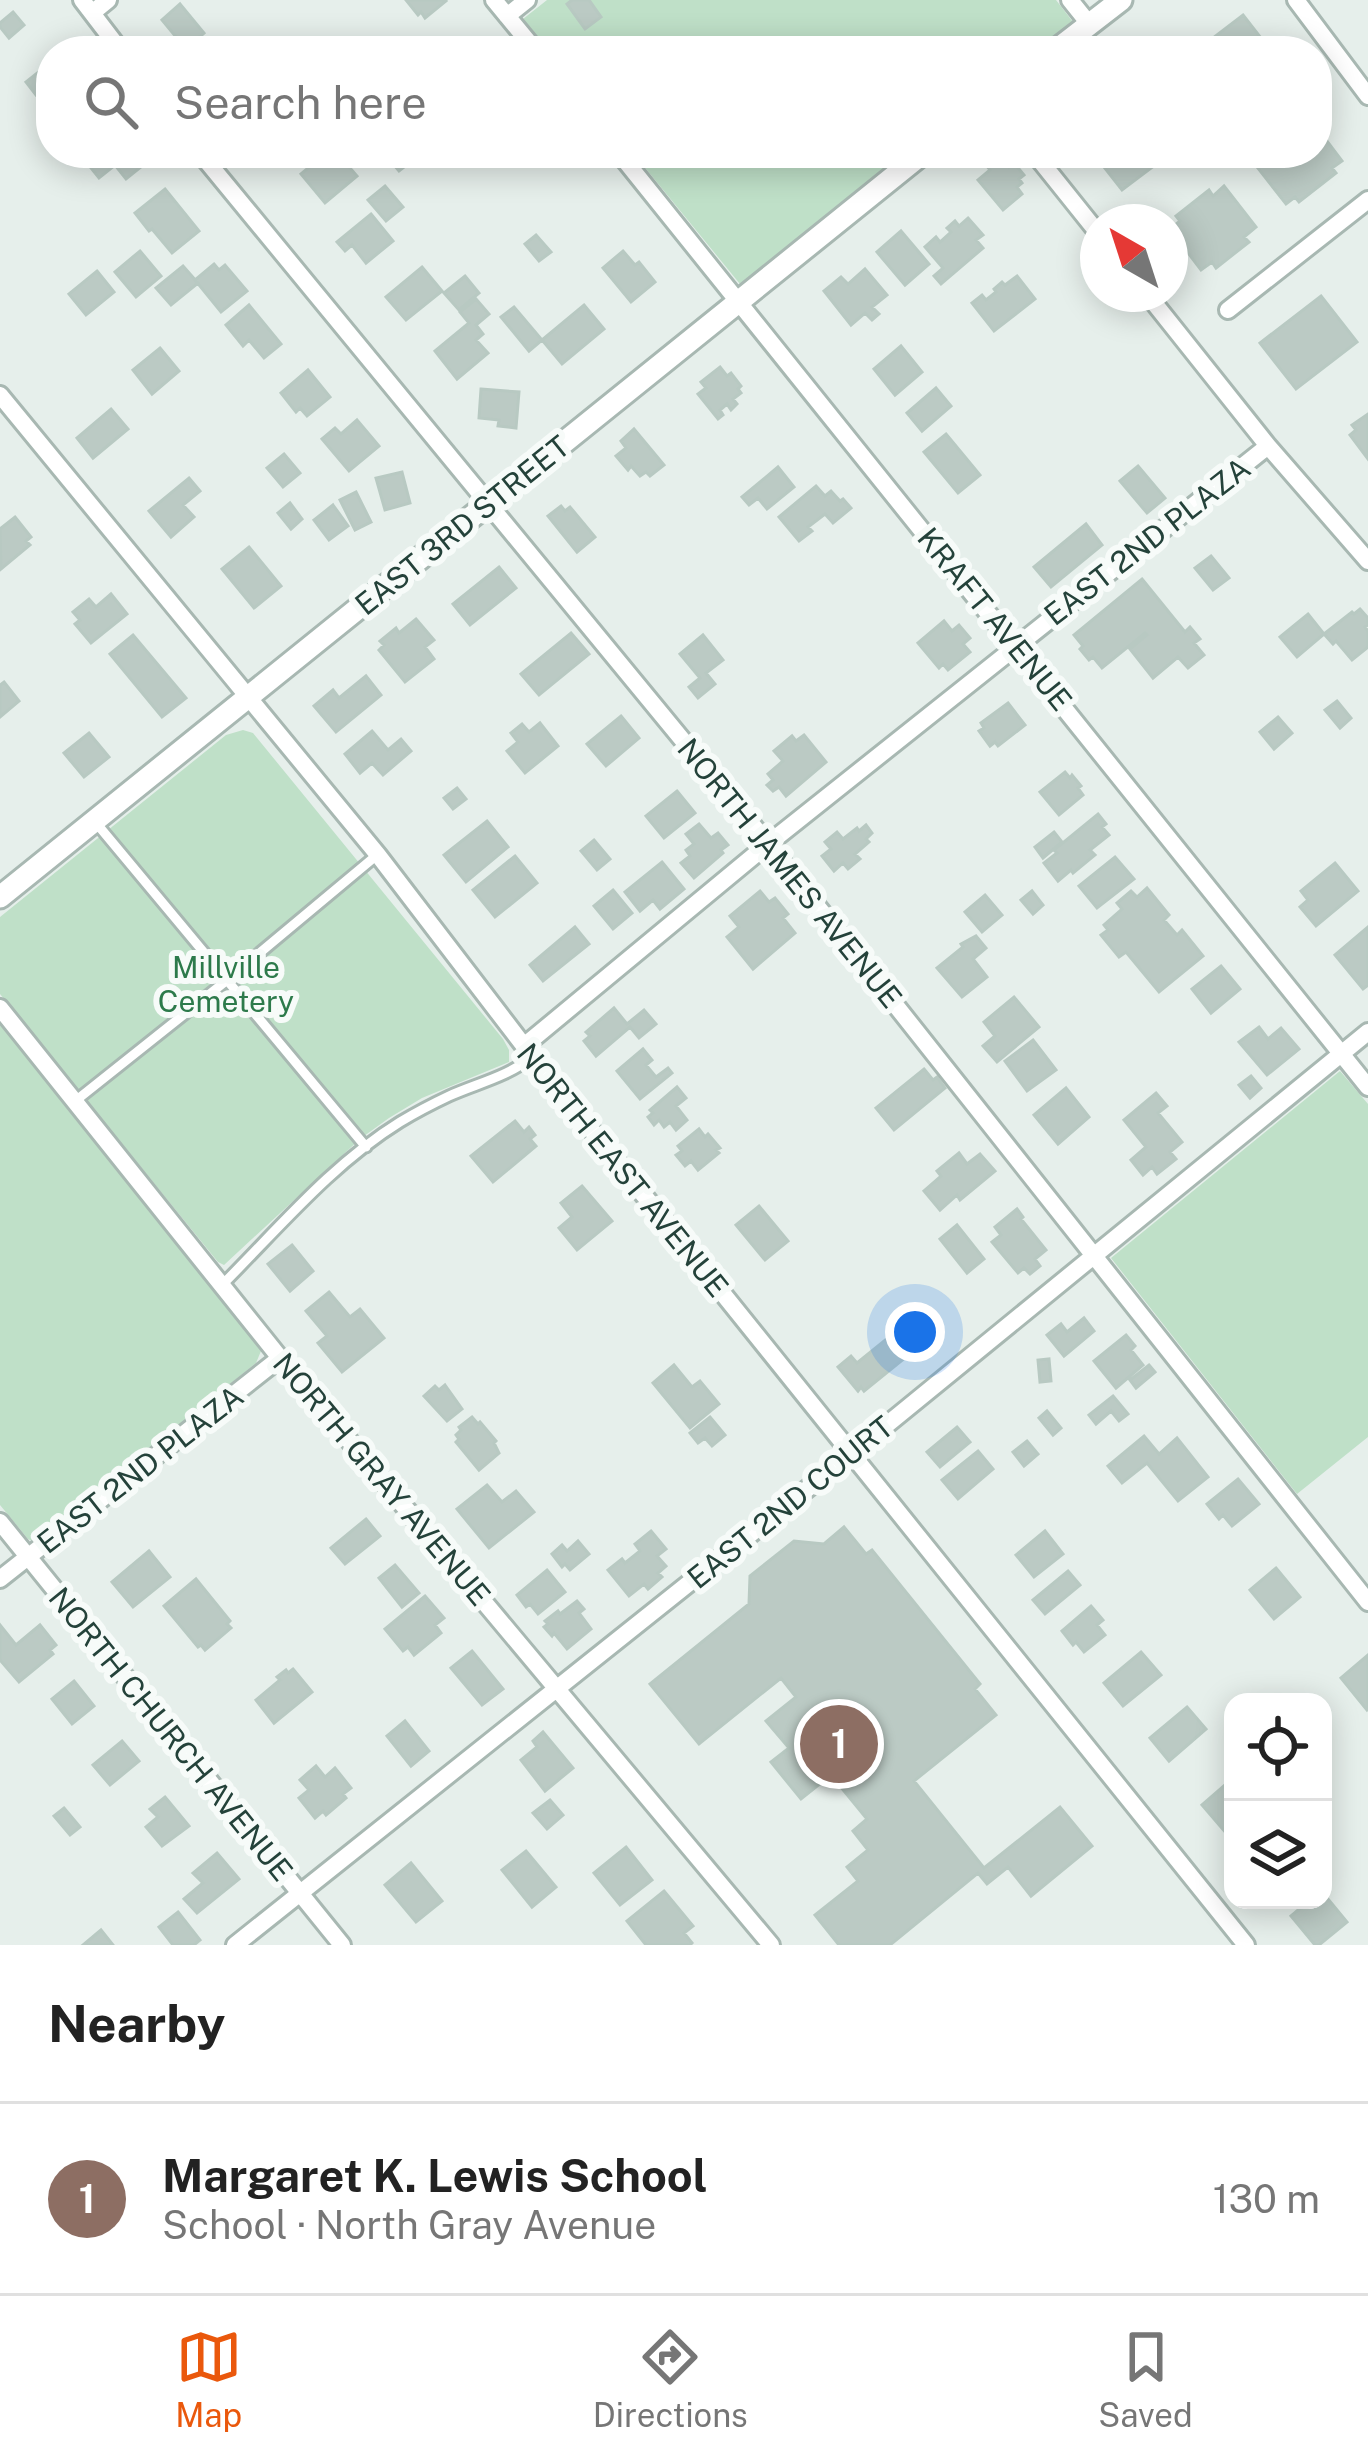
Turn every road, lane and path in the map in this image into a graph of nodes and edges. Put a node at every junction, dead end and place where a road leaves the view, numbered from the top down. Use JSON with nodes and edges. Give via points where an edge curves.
{"nodes":[{"id":1,"x":109,"y":0,"type":"edge"},
{"id":2,"x":494,"y":0,"type":"edge"},
{"id":3,"x":527,"y":0,"type":"edge"},
{"id":4,"x":1070,"y":0,"type":"edge"},
{"id":5,"x":1120,"y":0,"type":"edge"},
{"id":6,"x":1296,"y":0,"type":"edge"},
{"id":7,"x":87,"y":7,"type":"edge"},
{"id":8,"x":507,"y":16,"type":"junction"},
{"id":9,"x":1090,"y":25,"type":"junction"},
{"id":10,"x":109,"y":36,"type":"edge"},
{"id":11,"x":524,"y":36,"type":"edge"},
{"id":12,"x":1075,"y":36,"type":"edge"},
{"id":13,"x":1323,"y":36,"type":"edge"},
{"id":14,"x":1332,"y":48,"type":"edge"},
{"id":15,"x":1368,"y":96,"type":"edge"},
{"id":16,"x":212,"y":168,"type":"edge"},
{"id":17,"x":631,"y":168,"type":"edge"},
{"id":18,"x":904,"y":168,"type":"edge"},
{"id":19,"x":1046,"y":168,"type":"edge"},
{"id":20,"x":1368,"y":200,"type":"edge"},
{"id":21,"x":1080,"y":210,"type":"edge"},
{"id":22,"x":740,"y":300,"type":"junction"},
{"id":23,"x":1228,"y":310,"type":"dead end"},
{"id":24,"x":1161,"y":312,"type":"edge"},
{"id":25,"x":0,"y":394,"type":"edge"},
{"id":26,"x":1268,"y":446,"type":"junction"},
{"id":27,"x":489,"y":502,"type":"junction"},
{"id":28,"x":1364,"y":548,"type":"edge"},
{"id":29,"x":1016,"y":645,"type":"junction"},
{"id":30,"x":249,"y":698,"type":"junction"},
{"id":31,"x":95,"y":821,"type":"junction"},
{"id":32,"x":768,"y":844,"type":"junction"},
{"id":33,"x":378,"y":855,"type":"junction"},
{"id":34,"x":0,"y":897,"type":"edge"},
{"id":35,"x":226,"y":981,"type":"junction"},
{"id":36,"x":0,"y":1008,"type":"edge"},
{"id":37,"x":1368,"y":1032,"type":"edge"},
{"id":38,"x":528,"y":1052,"type":"junction"},
{"id":39,"x":1341,"y":1054,"type":"junction"},
{"id":40,"x":1368,"y":1087,"type":"edge"},
{"id":41,"x":74,"y":1102,"type":"junction"},
{"id":42,"x":366,"y":1147,"type":"junction"},
{"id":43,"x":1095,"y":1255,"type":"junction"},
{"id":44,"x":223,"y":1285,"type":"junction"},
{"id":45,"x":280,"y":1358,"type":"junction"},
{"id":46,"x":850,"y":1454,"type":"junction"},
{"id":47,"x":0,"y":1522,"type":"edge"},
{"id":48,"x":28,"y":1557,"type":"junction"},
{"id":49,"x":0,"y":1579,"type":"edge"},
{"id":50,"x":1368,"y":1602,"type":"edge"},
{"id":51,"x":558,"y":1688,"type":"junction"},
{"id":52,"x":300,"y":1894,"type":"junction"},
{"id":53,"x":761,"y":1942,"type":"edge"},
{"id":54,"x":236,"y":1945,"type":"edge"},
{"id":55,"x":342,"y":1945,"type":"edge"},
{"id":56,"x":1246,"y":1945,"type":"edge"}],
"edges":[{"from":1,"to":7,"type":"street"},
{"from":2,"to":8,"type":"street"},
{"from":3,"to":8,"type":"street"},
{"from":4,"to":9,"type":"street"},
{"from":5,"to":9,"type":"street"},
{"from":6,"to":13,"type":"street"},
{"from":7,"to":10,"type":"street"},
{"from":8,"to":11,"type":"street"},
{"from":9,"to":12,"type":"street"},
{"from":14,"to":15,"type":"street"},
{"from":16,"to":27,"type":"street","name":"NORTH JAMES AVENUE"},
{"from":17,"to":22,"type":"street","name":"KRAFT AVENUE"},
{"from":18,"to":22,"type":"street","name":"EAST 3RD STREET"},
{"from":19,"to":21,"type":"street"},
{"from":20,"to":23,"type":"street"},
{"from":22,"to":27,"type":"street","name":"EAST 3RD STREET"},
{"from":22,"to":29,"type":"street","name":"KRAFT AVENUE"},
{"from":24,"to":26,"type":"street"},
{"from":25,"to":30,"type":"street","name":"NORTH EAST AVENUE"},
{"from":26,"to":28,"type":"street"},
{"from":26,"to":29,"type":"street","name":"EAST 2ND PLAZA"},
{"from":27,"to":30,"type":"street","name":"EAST 3RD STREET"},
{"from":27,"to":32,"type":"street","name":"NORTH JAMES AVENUE"},
{"from":29,"to":32,"type":"street","name":"EAST 2ND PLAZA"},
{"from":29,"to":39,"type":"street","name":"KRAFT AVENUE"},
{"from":30,"to":31,"type":"street","name":"EAST 3RD STREET"},
{"from":30,"to":33,"type":"street","name":"NORTH EAST AVENUE"},
{"from":31,"to":34,"type":"street","name":"EAST 3RD STREET"},
{"from":31,"to":35,"type":"lane"},
{"from":32,"to":38,"type":"street","name":"EAST 2ND PLAZA"},
{"from":32,"to":43,"type":"street","name":"NORTH JAMES AVENUE"},
{"from":33,"to":35,"type":"lane"},
{"from":33,"to":38,"type":"street","name":"NORTH EAST AVENUE"},
{"from":35,"to":41,"type":"lane"},
{"from":35,"to":42,"type":"lane"},
{"from":36,"to":41,"type":"street","name":"NORTH GRAY AVENUE"},
{"from":37,"to":39,"type":"street","name":"EAST 2ND COURT"},
{"from":38,"to":42,"type":"lane","name":"EAST 2ND PLAZA","via":[[514,1072],[432,1105]]},
{"from":38,"to":46,"type":"street","name":"NORTH EAST AVENUE"},
{"from":39,"to":40,"type":"street","name":"KRAFT AVENUE"},
{"from":39,"to":43,"type":"street","name":"EAST 2ND COURT"},
{"from":41,"to":44,"type":"street","name":"NORTH GRAY AVENUE"},
{"from":42,"to":44,"type":"lane","name":"EAST 2ND PLAZA"},
{"from":43,"to":46,"type":"street","name":"EAST 2ND COURT"},
{"from":43,"to":50,"type":"street","name":"NORTH JAMES AVENUE"},
{"from":44,"to":45,"type":"street","name":"NORTH GRAY AVENUE"},
{"from":45,"to":48,"type":"street","name":"EAST 2ND PLAZA"},
{"from":45,"to":51,"type":"street","name":"NORTH GRAY AVENUE"},
{"from":46,"to":51,"type":"street","name":"EAST 2ND COURT"},
{"from":46,"to":56,"type":"street","name":"NORTH EAST AVENUE"},
{"from":47,"to":48,"type":"street","name":"NORTH CHURCH AVENUE"},
{"from":48,"to":49,"type":"street","name":"EAST 2ND PLAZA"},
{"from":48,"to":52,"type":"street","name":"NORTH CHURCH AVENUE"},
{"from":51,"to":52,"type":"street","name":"EAST 2ND COURT"},
{"from":51,"to":53,"type":"street","name":"NORTH GRAY AVENUE"},
{"from":52,"to":54,"type":"street","name":"EAST 2ND COURT"},
{"from":52,"to":55,"type":"street","name":"NORTH CHURCH AVENUE"}]}
